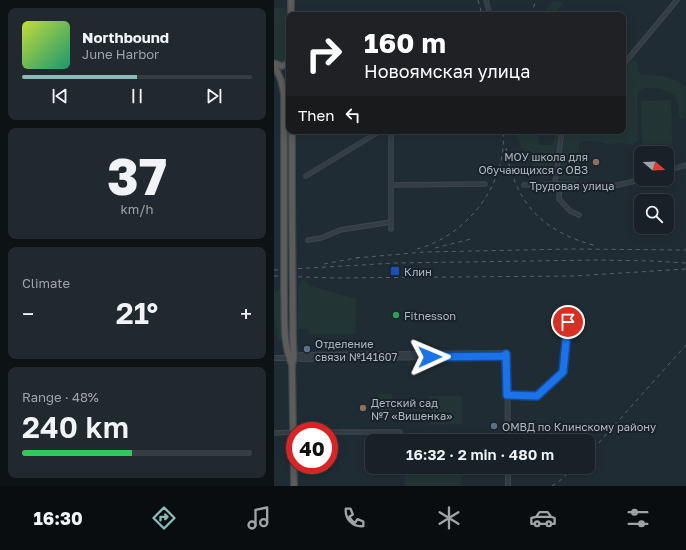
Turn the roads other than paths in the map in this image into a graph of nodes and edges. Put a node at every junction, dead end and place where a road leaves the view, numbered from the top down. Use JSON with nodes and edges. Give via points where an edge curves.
{"nodes":[{"id":1,"x":291,"y":0,"type":"edge"},
{"id":2,"x":486,"y":0,"type":"edge"},
{"id":3,"x":677,"y":0,"type":"edge"},
{"id":4,"x":291,"y":12,"type":"edge"},
{"id":5,"x":489,"y":12,"type":"edge"},
{"id":6,"x":626,"y":61,"type":"edge"},
{"id":7,"x":274,"y":64,"type":"edge"},
{"id":8,"x":286,"y":64,"type":"edge"},
{"id":9,"x":292,"y":134,"type":"edge"},
{"id":10,"x":375,"y":134,"type":"edge"},
{"id":11,"x":391,"y":134,"type":"edge"},
{"id":12,"x":562,"y":134,"type":"edge"},
{"id":13,"x":686,"y":165,"type":"edge"},
{"id":14,"x":674,"y":169,"type":"edge"},
{"id":15,"x":306,"y":176,"type":"dead end"},
{"id":16,"x":634,"y":181,"type":"edge"},
{"id":17,"x":485,"y":184,"type":"dead end"},
{"id":18,"x":557,"y":184,"type":"junction"},
{"id":19,"x":392,"y":185,"type":"junction"},
{"id":20,"x":524,"y":185,"type":"dead end"},
{"id":21,"x":579,"y":215,"type":"dead end"},
{"id":22,"x":392,"y":222,"type":"junction"},
{"id":23,"x":391,"y":229,"type":"dead end"},
{"id":24,"x":308,"y":240,"type":"dead end"},
{"id":25,"x":568,"y":322,"type":"dead end"},
{"id":26,"x":286,"y":343,"type":"junction"},
{"id":27,"x":294,"y":349,"type":"junction"},
{"id":28,"x":506,"y":354,"type":"junction"},
{"id":29,"x":300,"y":356,"type":"junction"},
{"id":30,"x":276,"y":358,"type":"edge"},
{"id":31,"x":292,"y":358,"type":"junction"},
{"id":32,"x":507,"y":395,"type":"junction"},
{"id":33,"x":294,"y":422,"type":"edge"},
{"id":34,"x":286,"y":432,"type":"edge"},
{"id":35,"x":338,"y":432,"type":"edge"},
{"id":36,"x":400,"y":432,"type":"dead end"},
{"id":37,"x":274,"y":433,"type":"edge"},
{"id":38,"x":508,"y":434,"type":"edge"},
{"id":39,"x":294,"y":474,"type":"edge"},
{"id":40,"x":508,"y":474,"type":"edge"},
{"id":41,"x":294,"y":486,"type":"edge"},
{"id":42,"x":508,"y":486,"type":"edge"}],
"edges":[{"from":1,"to":4,"type":"highway"},
{"from":2,"to":5,"type":"street"},
{"from":3,"to":6,"type":"street"},
{"from":7,"to":8,"type":"highway"},
{"from":7,"to":26,"type":"highway","bridge":true,"via":[[284,94]]},
{"from":9,"to":27,"type":"highway","bridge":true},
{"from":10,"to":15,"type":"street"},
{"from":11,"to":19,"type":"street"},
{"from":12,"to":18,"type":"street"},
{"from":13,"to":14,"type":"street"},
{"from":16,"to":18,"type":"street","name":"Трудовая улица","via":[[613,186]]},
{"from":17,"to":19,"type":"street"},
{"from":18,"to":20,"type":"street","name":"Трудовая улица"},
{"from":18,"to":21,"type":"street","via":[[559,199],[570,211]]},
{"from":19,"to":22,"type":"street"},
{"from":22,"to":23,"type":"street"},
{"from":22,"to":24,"type":"street","via":[[340,230]]},
{"from":25,"to":32,"type":"street","via":[[562,373],[537,396]]},
{"from":26,"to":30,"type":"street","via":[[284,353]]},
{"from":26,"to":31,"type":"highway"},
{"from":27,"to":29,"type":"street"},
{"from":27,"to":31,"type":"highway"},
{"from":28,"to":29,"type":"street"},
{"from":28,"to":31,"type":"street"},
{"from":28,"to":32,"type":"street"},
{"from":29,"to":31,"type":"street"},
{"from":30,"to":31,"type":"street"},
{"from":31,"to":33,"type":"highway"},
{"from":32,"to":38,"type":"street"},
{"from":34,"to":37,"type":"street"},
{"from":35,"to":36,"type":"street"},
{"from":39,"to":41,"type":"highway"},
{"from":40,"to":42,"type":"street"}]}
